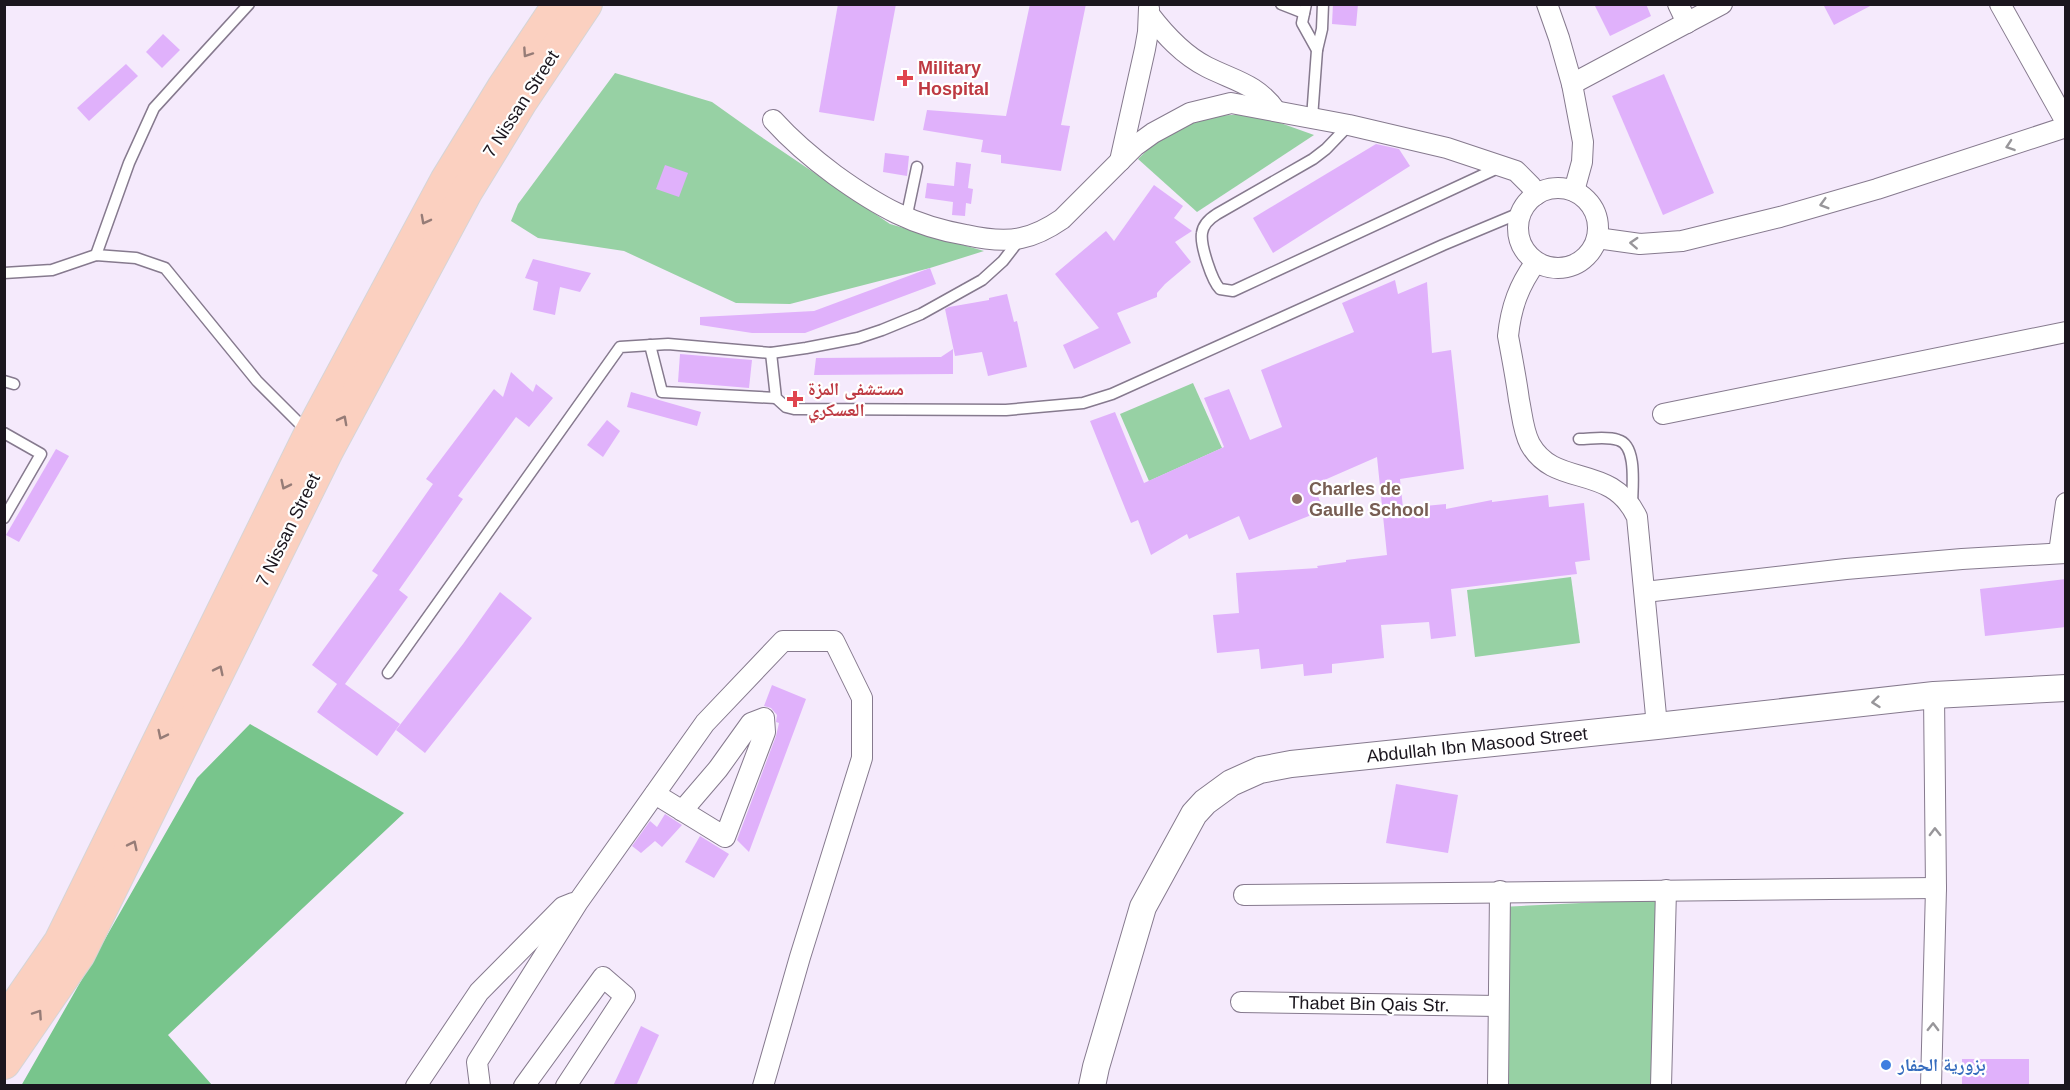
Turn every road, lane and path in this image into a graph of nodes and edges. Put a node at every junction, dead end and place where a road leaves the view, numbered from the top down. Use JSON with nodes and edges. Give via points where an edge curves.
{"nodes":[{"id":1,"x":249,"y":4,"type":"edge"},
{"id":2,"x":559,"y":4,"type":"edge"},
{"id":3,"x":586,"y":4,"type":"edge"},
{"id":4,"x":1281,"y":4,"type":"edge"},
{"id":5,"x":1323,"y":4,"type":"edge"},
{"id":6,"x":1547,"y":4,"type":"edge"},
{"id":7,"x":1678,"y":4,"type":"edge"},
{"id":8,"x":1722,"y":4,"type":"edge"},
{"id":9,"x":2000,"y":4,"type":"edge"},
{"id":10,"x":1149,"y":9,"type":"edge"},
{"id":11,"x":1305,"y":9,"type":"edge"},
{"id":12,"x":1687,"y":23,"type":"junction"},
{"id":13,"x":1317,"y":50,"type":"junction"},
{"id":14,"x":1572,"y":84,"type":"junction"},
{"id":15,"x":1276,"y":111,"type":"junction"},
{"id":16,"x":1312,"y":118,"type":"junction"},
{"id":17,"x":773,"y":120,"type":"dead end"},
{"id":18,"x":2066,"y":122,"type":"edge"},
{"id":19,"x":1349,"y":125,"type":"junction"},
{"id":20,"x":2066,"y":127,"type":"edge"},
{"id":21,"x":1120,"y":161,"type":"junction"},
{"id":22,"x":1503,"y":165,"type":"junction"},
{"id":23,"x":917,"y":167,"type":"dead end"},
{"id":24,"x":1574,"y":191,"type":"junction"},
{"id":25,"x":1536,"y":195,"type":"junction"},
{"id":26,"x":1522,"y":212,"type":"junction"},
{"id":27,"x":906,"y":219,"type":"junction"},
{"id":28,"x":1021,"y":238,"type":"junction"},
{"id":29,"x":1597,"y":238,"type":"junction"},
{"id":30,"x":96,"y":255,"type":"junction"},
{"id":31,"x":1536,"y":262,"type":"junction"},
{"id":32,"x":4,"y":273,"type":"edge"},
{"id":33,"x":2066,"y":332,"type":"edge"},
{"id":34,"x":650,"y":345,"type":"junction"},
{"id":35,"x":771,"y":353,"type":"junction"},
{"id":36,"x":776,"y":398,"type":"junction"},
{"id":37,"x":1663,"y":414,"type":"dead end"},
{"id":38,"x":4,"y":433,"type":"edge"},
{"id":39,"x":1579,"y":439,"type":"dead end"},
{"id":40,"x":319,"y":442,"type":"junction"},
{"id":41,"x":2066,"y":503,"type":"edge"},
{"id":42,"x":1632,"y":507,"type":"junction"},
{"id":43,"x":4,"y":518,"type":"edge"},
{"id":44,"x":2062,"y":553,"type":"edge"},
{"id":45,"x":1645,"y":592,"type":"junction"},
{"id":46,"x":388,"y":673,"type":"dead end"},
{"id":47,"x":2066,"y":688,"type":"edge"},
{"id":48,"x":1934,"y":695,"type":"junction"},
{"id":49,"x":1657,"y":726,"type":"junction"},
{"id":50,"x":655,"y":794,"type":"junction"},
{"id":51,"x":682,"y":811,"type":"junction"},
{"id":52,"x":1936,"y":888,"type":"junction"},
{"id":53,"x":1666,"y":890,"type":"junction"},
{"id":54,"x":1500,"y":891,"type":"junction"},
{"id":55,"x":1244,"y":895,"type":"dead end"},
{"id":56,"x":578,"y":902,"type":"junction"},
{"id":57,"x":1241,"y":1002,"type":"dead end"},
{"id":58,"x":1498,"y":1006,"type":"junction"},
{"id":59,"x":4,"y":1023,"type":"edge"},
{"id":60,"x":4,"y":1063,"type":"edge"},
{"id":61,"x":416,"y":1086,"type":"edge"},
{"id":62,"x":480,"y":1086,"type":"edge"},
{"id":63,"x":524,"y":1086,"type":"edge"},
{"id":64,"x":566,"y":1086,"type":"edge"},
{"id":65,"x":764,"y":1086,"type":"edge"},
{"id":66,"x":1092,"y":1086,"type":"edge"},
{"id":67,"x":1498,"y":1086,"type":"edge"},
{"id":68,"x":1661,"y":1086,"type":"edge"},
{"id":69,"x":1931,"y":1086,"type":"edge"}],
"edges":[{"from":1,"to":30,"type":"lane","via":[[154,108],[129,163]]},
{"from":2,"to":40,"type":"main road","name":"7 Nissan Street","one_way":true,"via":[[446,180]]},
{"from":40,"to":3,"type":"main road","name":"7 Nissan Street","one_way":true,"via":[[522,100]]},
{"from":4,"to":11,"type":"lane"},
{"from":5,"to":13,"type":"lane"},
{"from":6,"to":14,"type":"street"},
{"from":7,"to":12,"type":"street"},
{"from":8,"to":12,"type":"street"},
{"from":9,"to":18,"type":"street"},
{"from":10,"to":15,"type":"street","via":[[1162,30],[1190,57],[1252,87]]},
{"from":10,"to":21,"type":"street","via":[[1145,49]]},
{"from":11,"to":13,"type":"lane","via":[[1302,23]]},
{"from":12,"to":14,"type":"street"},
{"from":13,"to":16,"type":"lane"},
{"from":14,"to":24,"type":"street","via":[[1583,142]]},
{"from":15,"to":16,"type":"street"},
{"from":15,"to":21,"type":"street","via":[[1230,103],[1190,113],[1153,133]]},
{"from":16,"to":19,"type":"street"},
{"from":17,"to":27,"type":"street","via":[[805,153],[860,193]]},
{"from":19,"to":22,"type":"street"},
{"from":19,"to":22,"type":"lane","via":[[1313,159],[1208,221],[1201,237],[1212,279],[1220,289],[1233,291]]},
{"from":20,"to":29,"type":"street","one_way":true,"via":[[1877,189],[1682,241],[1640,244]]},
{"from":21,"to":28,"type":"street","via":[[1062,219]]},
{"from":22,"to":25,"type":"street","via":[[1524,178]]},
{"from":23,"to":27,"type":"lane"},
{"from":24,"to":25,"type":"street","via":[[1548,190]]},
{"from":24,"to":29,"type":"street","via":[[1585,198],[1597,217]]},
{"from":25,"to":26,"type":"street"},
{"from":26,"to":31,"type":"street","via":[[1518,223],[1521,245]]},
{"from":26,"to":36,"type":"lane","via":[[1096,400],[1006,410],[803,410],[786,406]]},
{"from":27,"to":28,"type":"street","via":[[941,231],[981,238]]},
{"from":28,"to":35,"type":"lane","via":[[982,280],[921,314],[858,338]]},
{"from":29,"to":31,"type":"street","via":[[1584,260],[1572,266],[1547,267]]},
{"from":30,"to":32,"type":"lane","via":[[52,270]]},
{"from":30,"to":40,"type":"lane","via":[[136,258],[165,268],[257,381]]},
{"from":31,"to":42,"type":"street","via":[[1513,304],[1508,336],[1526,435],[1548,464],[1607,484],[1626,497]]},
{"from":33,"to":37,"type":"street"},
{"from":34,"to":35,"type":"lane"},
{"from":34,"to":36,"type":"lane","via":[[662,392]]},
{"from":34,"to":46,"type":"lane","via":[[620,347]]},
{"from":35,"to":36,"type":"lane"},
{"from":38,"to":43,"type":"lane","via":[[41,454]]},
{"from":39,"to":42,"type":"lane","via":[[1617,439],[1626,445],[1631,455]]},
{"from":40,"to":59,"type":"main road","name":"7 Nissan Street","one_way":true,"via":[[60,942]]},
{"from":60,"to":40,"type":"main road","name":"7 Nissan Street","one_way":true,"via":[[79,954]]},
{"from":41,"to":44,"type":"street"},
{"from":42,"to":45,"type":"street","via":[[1640,528]]},
{"from":44,"to":45,"type":"street","via":[[1846,569]]},
{"from":45,"to":49,"type":"street"},
{"from":47,"to":48,"type":"street","name":"Abdullah Ibn Masood Street"},
{"from":48,"to":49,"type":"street","name":"Abdullah Ibn Masood Street","one_way":true},
{"from":52,"to":48,"type":"street","one_way":true},
{"from":49,"to":66,"type":"street","name":"Abdullah Ibn Masood Street","via":[[1276,766],[1231,783],[1194,814],[1143,907]]},
{"from":50,"to":51,"type":"street"},
{"from":50,"to":56,"type":"street"},
{"from":50,"to":65,"type":"street","via":[[705,723],[783,641],[834,641],[862,698],[862,758]]},
{"from":51,"to":51,"type":"street","via":[[725,837],[765,732],[764,718],[751,723]]},
{"from":52,"to":53,"type":"street"},
{"from":69,"to":52,"type":"street","one_way":true},
{"from":53,"to":54,"type":"street"},
{"from":53,"to":68,"type":"street"},
{"from":54,"to":55,"type":"street"},
{"from":54,"to":58,"type":"street"},
{"from":56,"to":61,"type":"street","via":[[563,907],[479,992]]},
{"from":56,"to":62,"type":"street","via":[[477,1062]]},
{"from":57,"to":58,"type":"street","name":"Thabet Bin Qais Str."},
{"from":58,"to":67,"type":"street"},
{"from":63,"to":64,"type":"street","via":[[603,977],[625,996]]}]}
